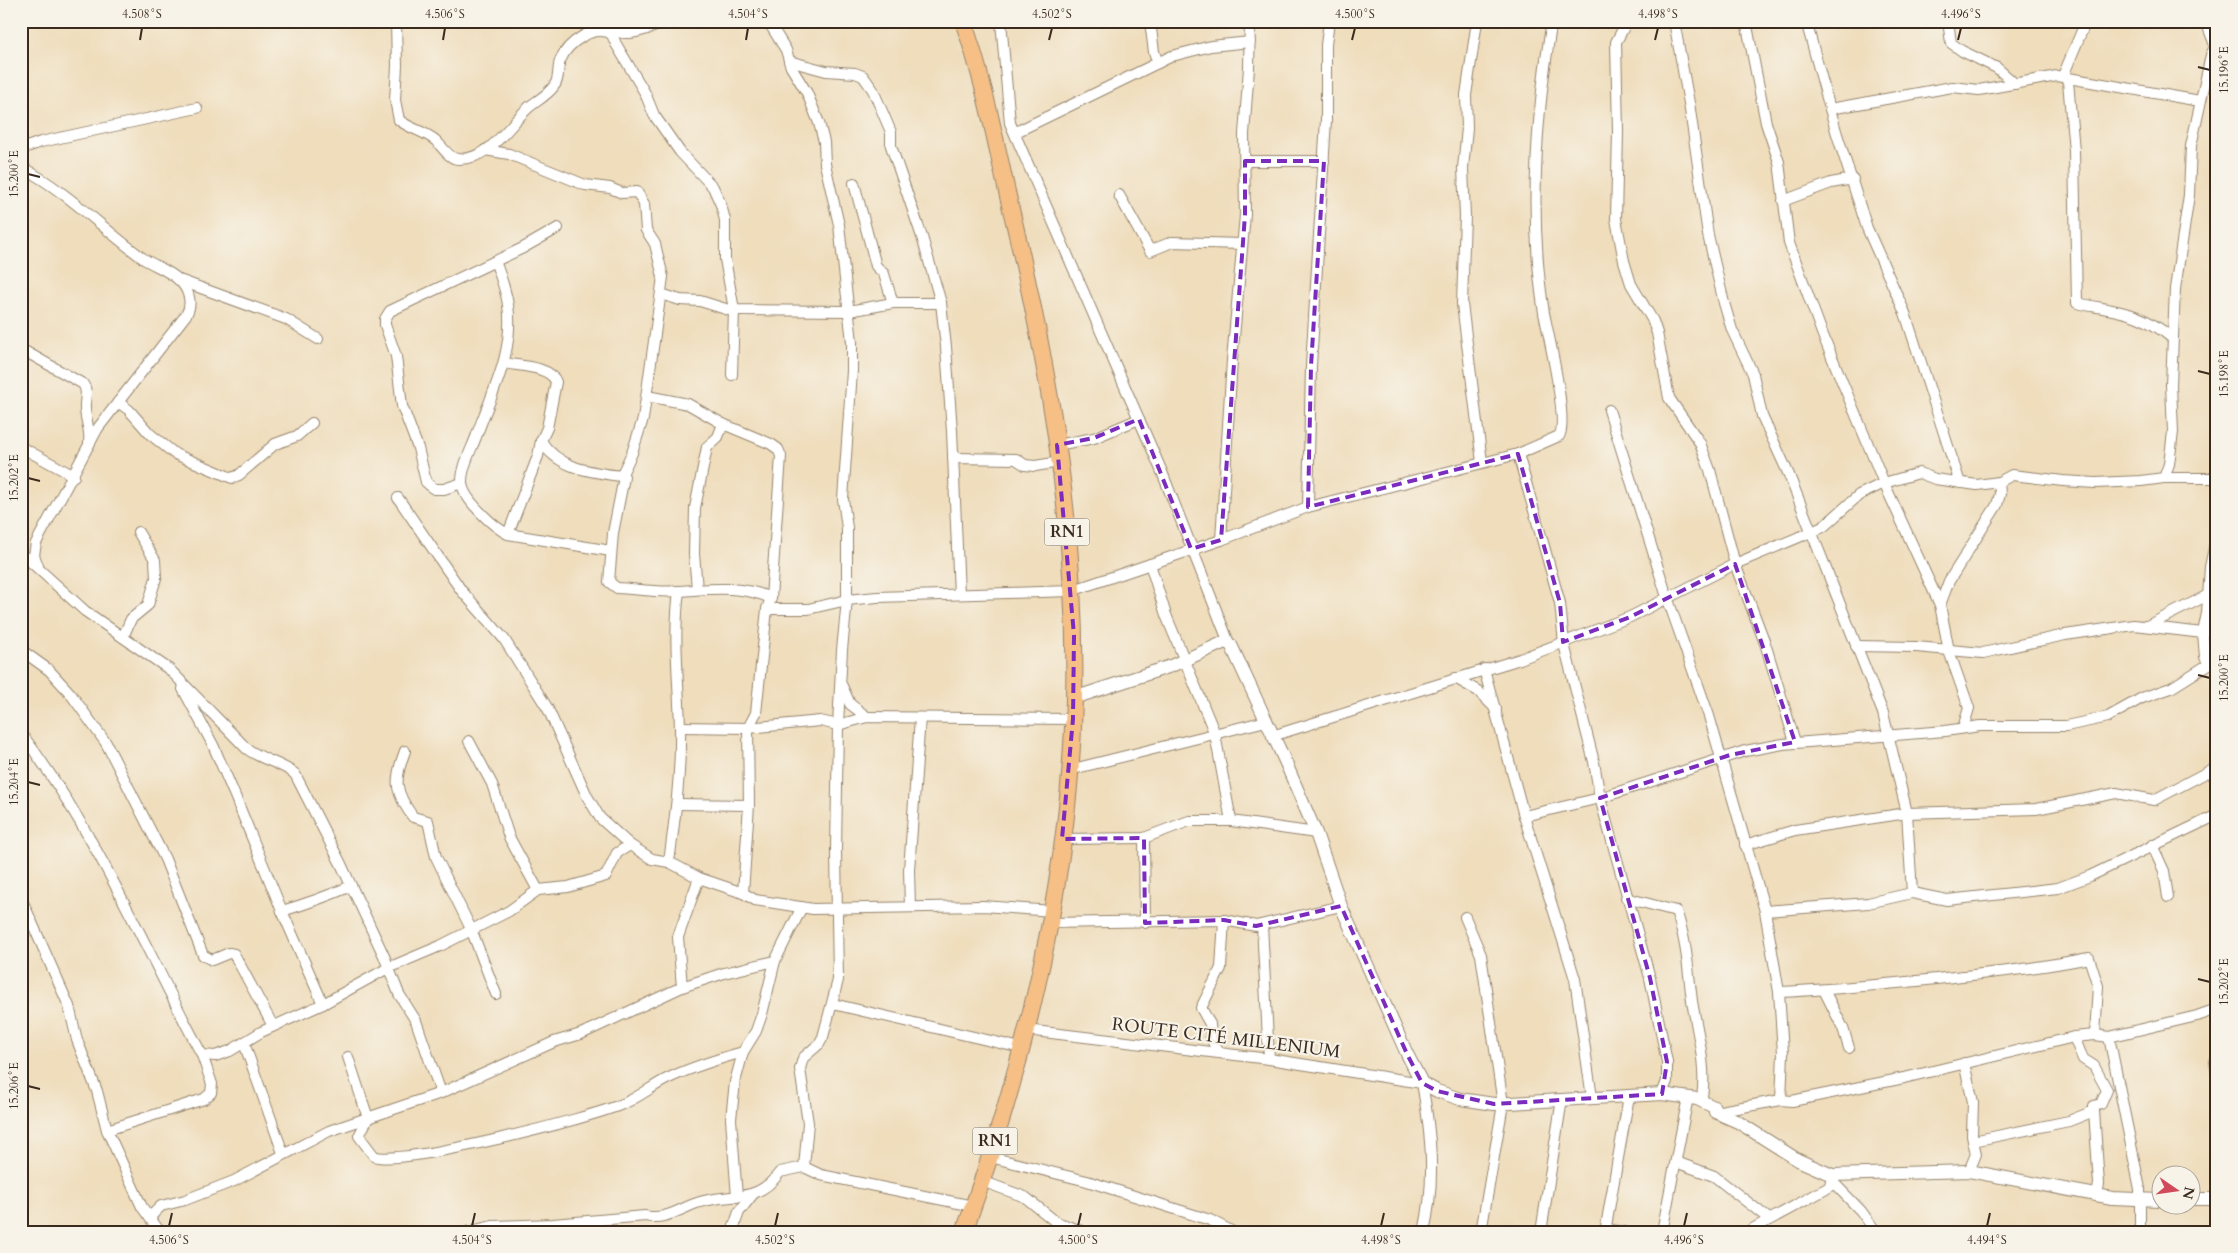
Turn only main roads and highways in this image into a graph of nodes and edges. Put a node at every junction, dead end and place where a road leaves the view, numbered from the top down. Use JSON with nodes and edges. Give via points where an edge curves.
{"nodes":[{"id":1,"x":963,"y":21,"type":"edge"},
{"id":2,"x":964,"y":1232,"type":"edge"}],
"edges":[{"from":1,"to":2,"type":"highway","number":"RN1","via":[[993,125],[1046,373],[1060,462],[1071,590],[1074,698],[1052,917],[1021,1048],[990,1157]]}]}
